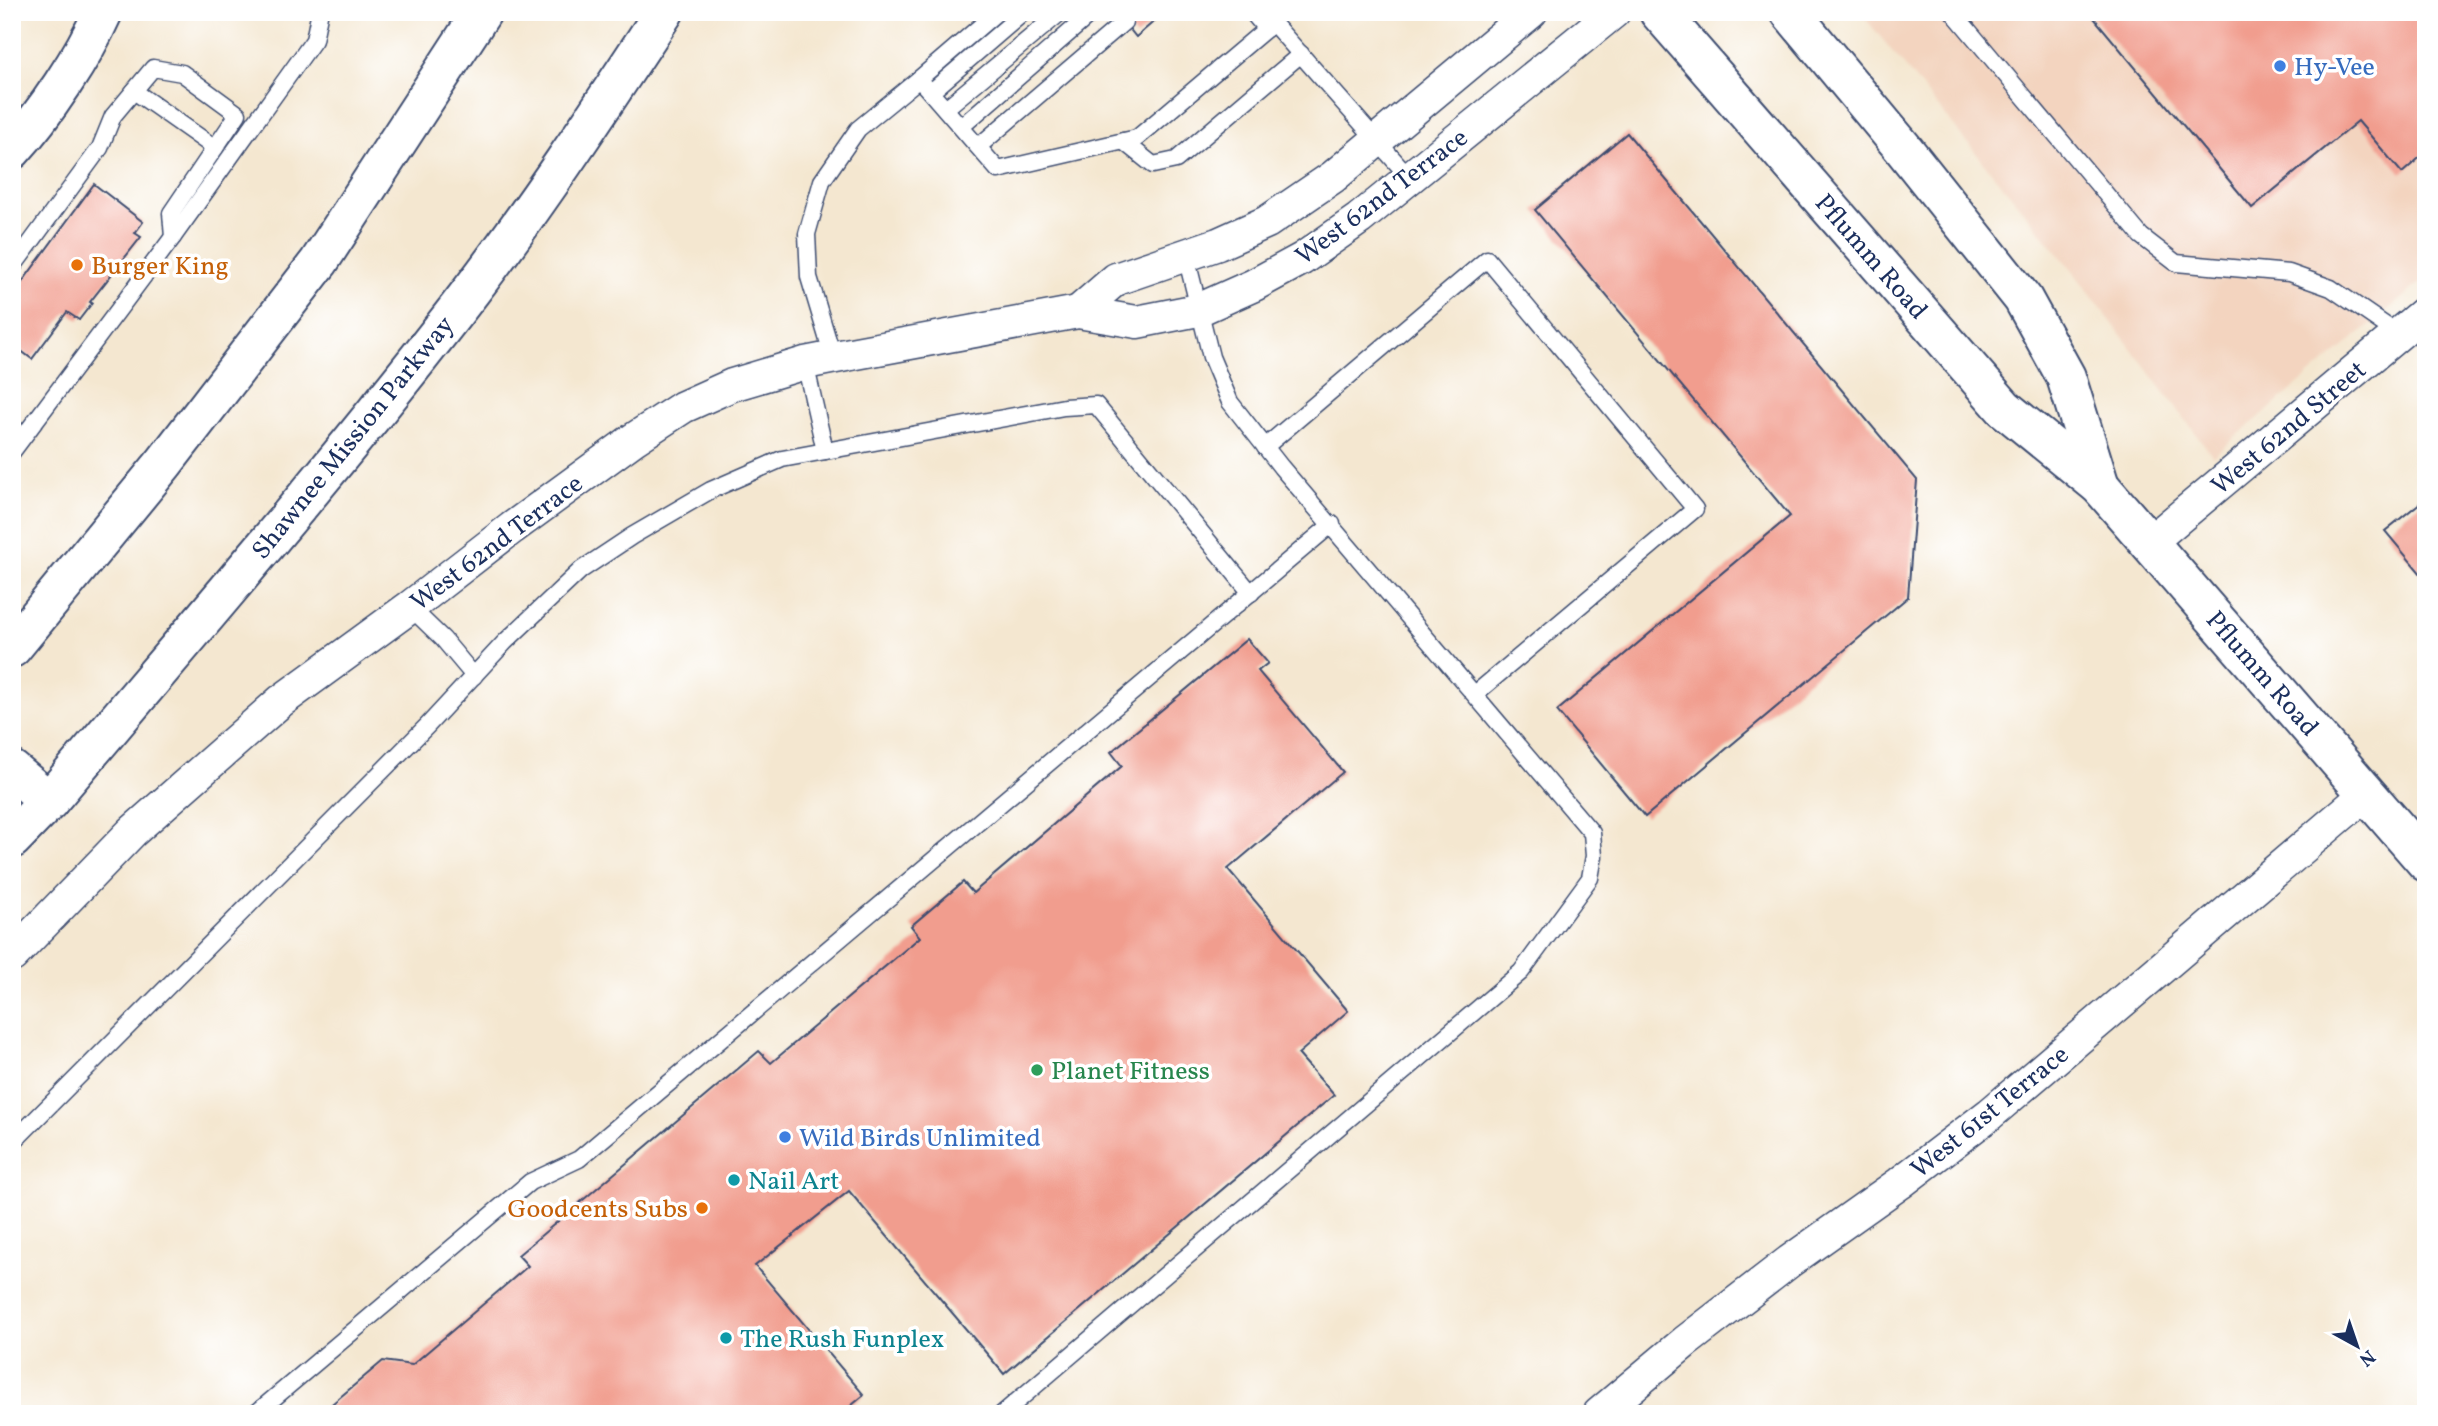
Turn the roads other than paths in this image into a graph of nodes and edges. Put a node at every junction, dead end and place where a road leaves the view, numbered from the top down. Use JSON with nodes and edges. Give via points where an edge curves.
{"nodes":[{"id":1,"x":103,"y":12,"type":"edge"},
{"id":2,"x":482,"y":12,"type":"edge"},
{"id":3,"x":664,"y":12,"type":"edge"},
{"id":4,"x":997,"y":12,"type":"edge"},
{"id":5,"x":1024,"y":12,"type":"edge"},
{"id":6,"x":1061,"y":12,"type":"edge"},
{"id":7,"x":1093,"y":12,"type":"edge"},
{"id":8,"x":1252,"y":12,"type":"edge"},
{"id":9,"x":1531,"y":12,"type":"edge"},
{"id":10,"x":1614,"y":12,"type":"edge"},
{"id":11,"x":1659,"y":12,"type":"edge"},
{"id":12,"x":1790,"y":12,"type":"edge"},
{"id":13,"x":1953,"y":12,"type":"edge"},
{"id":14,"x":318,"y":13,"type":"edge"},
{"id":15,"x":1275,"y":21,"type":"edge"},
{"id":16,"x":1124,"y":22,"type":"dead end"},
{"id":17,"x":1301,"y":54,"type":"junction"},
{"id":18,"x":919,"y":79,"type":"junction"},
{"id":19,"x":134,"y":91,"type":"junction"},
{"id":20,"x":931,"y":92,"type":"junction"},
{"id":21,"x":946,"y":108,"type":"junction"},
{"id":22,"x":962,"y":126,"type":"junction"},
{"id":23,"x":1123,"y":141,"type":"junction"},
{"id":24,"x":1378,"y":141,"type":"junction"},
{"id":25,"x":979,"y":146,"type":"junction"},
{"id":26,"x":215,"y":148,"type":"junction"},
{"id":27,"x":12,"y":150,"type":"edge"},
{"id":28,"x":1409,"y":177,"type":"junction"},
{"id":29,"x":173,"y":237,"type":"junction"},
{"id":30,"x":1186,"y":256,"type":"junction"},
{"id":31,"x":12,"y":268,"type":"edge"},
{"id":32,"x":1199,"y":310,"type":"junction"},
{"id":33,"x":2426,"y":311,"type":"edge"},
{"id":34,"x":1078,"y":312,"type":"junction"},
{"id":35,"x":2398,"y":334,"type":"junction"},
{"id":36,"x":819,"y":360,"type":"junction"},
{"id":37,"x":1265,"y":447,"type":"junction"},
{"id":38,"x":825,"y":451,"type":"junction"},
{"id":39,"x":12,"y":452,"type":"edge"},
{"id":40,"x":2100,"y":486,"type":"junction"},
{"id":41,"x":1332,"y":524,"type":"junction"},
{"id":42,"x":2150,"y":542,"type":"junction"},
{"id":43,"x":1251,"y":593,"type":"junction"},
{"id":44,"x":410,"y":607,"type":"junction"},
{"id":45,"x":12,"y":648,"type":"edge"},
{"id":46,"x":474,"y":676,"type":"junction"},
{"id":47,"x":1475,"y":694,"type":"junction"},
{"id":48,"x":12,"y":770,"type":"edge"},
{"id":49,"x":2366,"y":794,"type":"junction"},
{"id":50,"x":49,"y":801,"type":"junction"},
{"id":51,"x":12,"y":839,"type":"edge"},
{"id":52,"x":2426,"y":862,"type":"edge"},
{"id":53,"x":12,"y":956,"type":"edge"},
{"id":54,"x":12,"y":1143,"type":"edge"},
{"id":55,"x":255,"y":1414,"type":"edge"},
{"id":56,"x":1002,"y":1414,"type":"edge"},
{"id":57,"x":1599,"y":1414,"type":"edge"}],
"edges":[{"from":1,"to":27,"type":"main road","via":[[93,36]]},
{"from":2,"to":45,"type":"main road","via":[[319,262],[164,463]]},
{"from":3,"to":50,"type":"main road","name":"Shawnee Mission Parkway","via":[[577,144],[472,289],[351,443]]},
{"from":4,"to":18,"type":"lane"},
{"from":5,"to":20,"type":"lane"},
{"from":6,"to":21,"type":"lane"},
{"from":7,"to":22,"type":"lane"},
{"from":8,"to":15,"type":"lane"},
{"from":9,"to":24,"type":"street","name":"West 62nd Terrace"},
{"from":10,"to":28,"type":"street","name":"West 62nd Terrace"},
{"from":11,"to":40,"type":"main road","name":"Pflumm Road","via":[[2004,408]]},
{"from":12,"to":40,"type":"main road","name":"Pflumm Road","via":[[2023,299],[2066,377]]},
{"from":13,"to":35,"type":"lane","via":[[2141,236],[2176,264],[2289,273],[2331,288]]},
{"from":14,"to":29,"type":"lane","via":[[314,40]]},
{"from":15,"to":17,"type":"lane"},
{"from":15,"to":23,"type":"lane","via":[[1137,138]]},
{"from":16,"to":25,"type":"lane"},
{"from":17,"to":23,"type":"lane","via":[[1176,160],[1153,165]]},
{"from":17,"to":24,"type":"lane"},
{"from":18,"to":20,"type":"lane"},
{"from":18,"to":36,"type":"lane","via":[[858,129],[822,181],[807,234]]},
{"from":19,"to":26,"type":"lane"},
{"from":19,"to":26,"type":"lane","via":[[153,68],[182,73],[237,114]]},
{"from":19,"to":31,"type":"lane","via":[[113,116],[100,148]]},
{"from":20,"to":21,"type":"lane"},
{"from":21,"to":22,"type":"lane"},
{"from":22,"to":25,"type":"lane"},
{"from":23,"to":25,"type":"lane","via":[[998,170]]},
{"from":24,"to":28,"type":"lane"},
{"from":24,"to":30,"type":"street","name":"West 62nd Terrace","via":[[1266,222]]},
{"from":26,"to":29,"type":"lane","via":[[171,213]]},
{"from":28,"to":32,"type":"street","name":"West 62nd Terrace","via":[[1302,259]]},
{"from":29,"to":39,"type":"lane"},
{"from":30,"to":32,"type":"lane"},
{"from":30,"to":34,"type":"street","name":"West 62nd Terrace","via":[[1115,279]]},
{"from":32,"to":34,"type":"street","name":"West 62nd Terrace","via":[[1137,322]]},
{"from":32,"to":37,"type":"lane","via":[[1210,357],[1230,402]]},
{"from":33,"to":35,"type":"street","name":"West 62nd Street"},
{"from":34,"to":36,"type":"street","name":"West 62nd Terrace"},
{"from":35,"to":42,"type":"street","name":"West 62nd Street"},
{"from":36,"to":38,"type":"lane"},
{"from":36,"to":44,"type":"street","name":"West 62nd Terrace","via":[[732,385],[683,407]]},
{"from":37,"to":41,"type":"lane"},
{"from":37,"to":47,"type":"lane","via":[[1487,259],[1695,509]]},
{"from":38,"to":43,"type":"lane","via":[[1096,405]]},
{"from":38,"to":46,"type":"lane","via":[[782,459],[711,490],[632,536],[581,570]]},
{"from":40,"to":42,"type":"main road","name":"Pflumm Road"},
{"from":41,"to":43,"type":"lane"},
{"from":41,"to":47,"type":"lane"},
{"from":42,"to":49,"type":"main road","name":"Pflumm Road"},
{"from":43,"to":55,"type":"lane","via":[[579,1159],[530,1182]]},
{"from":44,"to":46,"type":"lane"},
{"from":44,"to":53,"type":"street","name":"West 62nd Terrace","via":[[281,701],[132,832]]},
{"from":46,"to":54,"type":"lane"},
{"from":47,"to":56,"type":"lane","via":[[1592,833],[1590,878],[1521,972]]},
{"from":48,"to":50,"type":"main road"},
{"from":49,"to":52,"type":"main road","name":"Pflumm Road"},
{"from":49,"to":57,"type":"street","name":"West 61st Terrace","via":[[1990,1114],[1779,1269]]},
{"from":50,"to":51,"type":"main road","name":"Shawnee Mission Parkway"}]}
